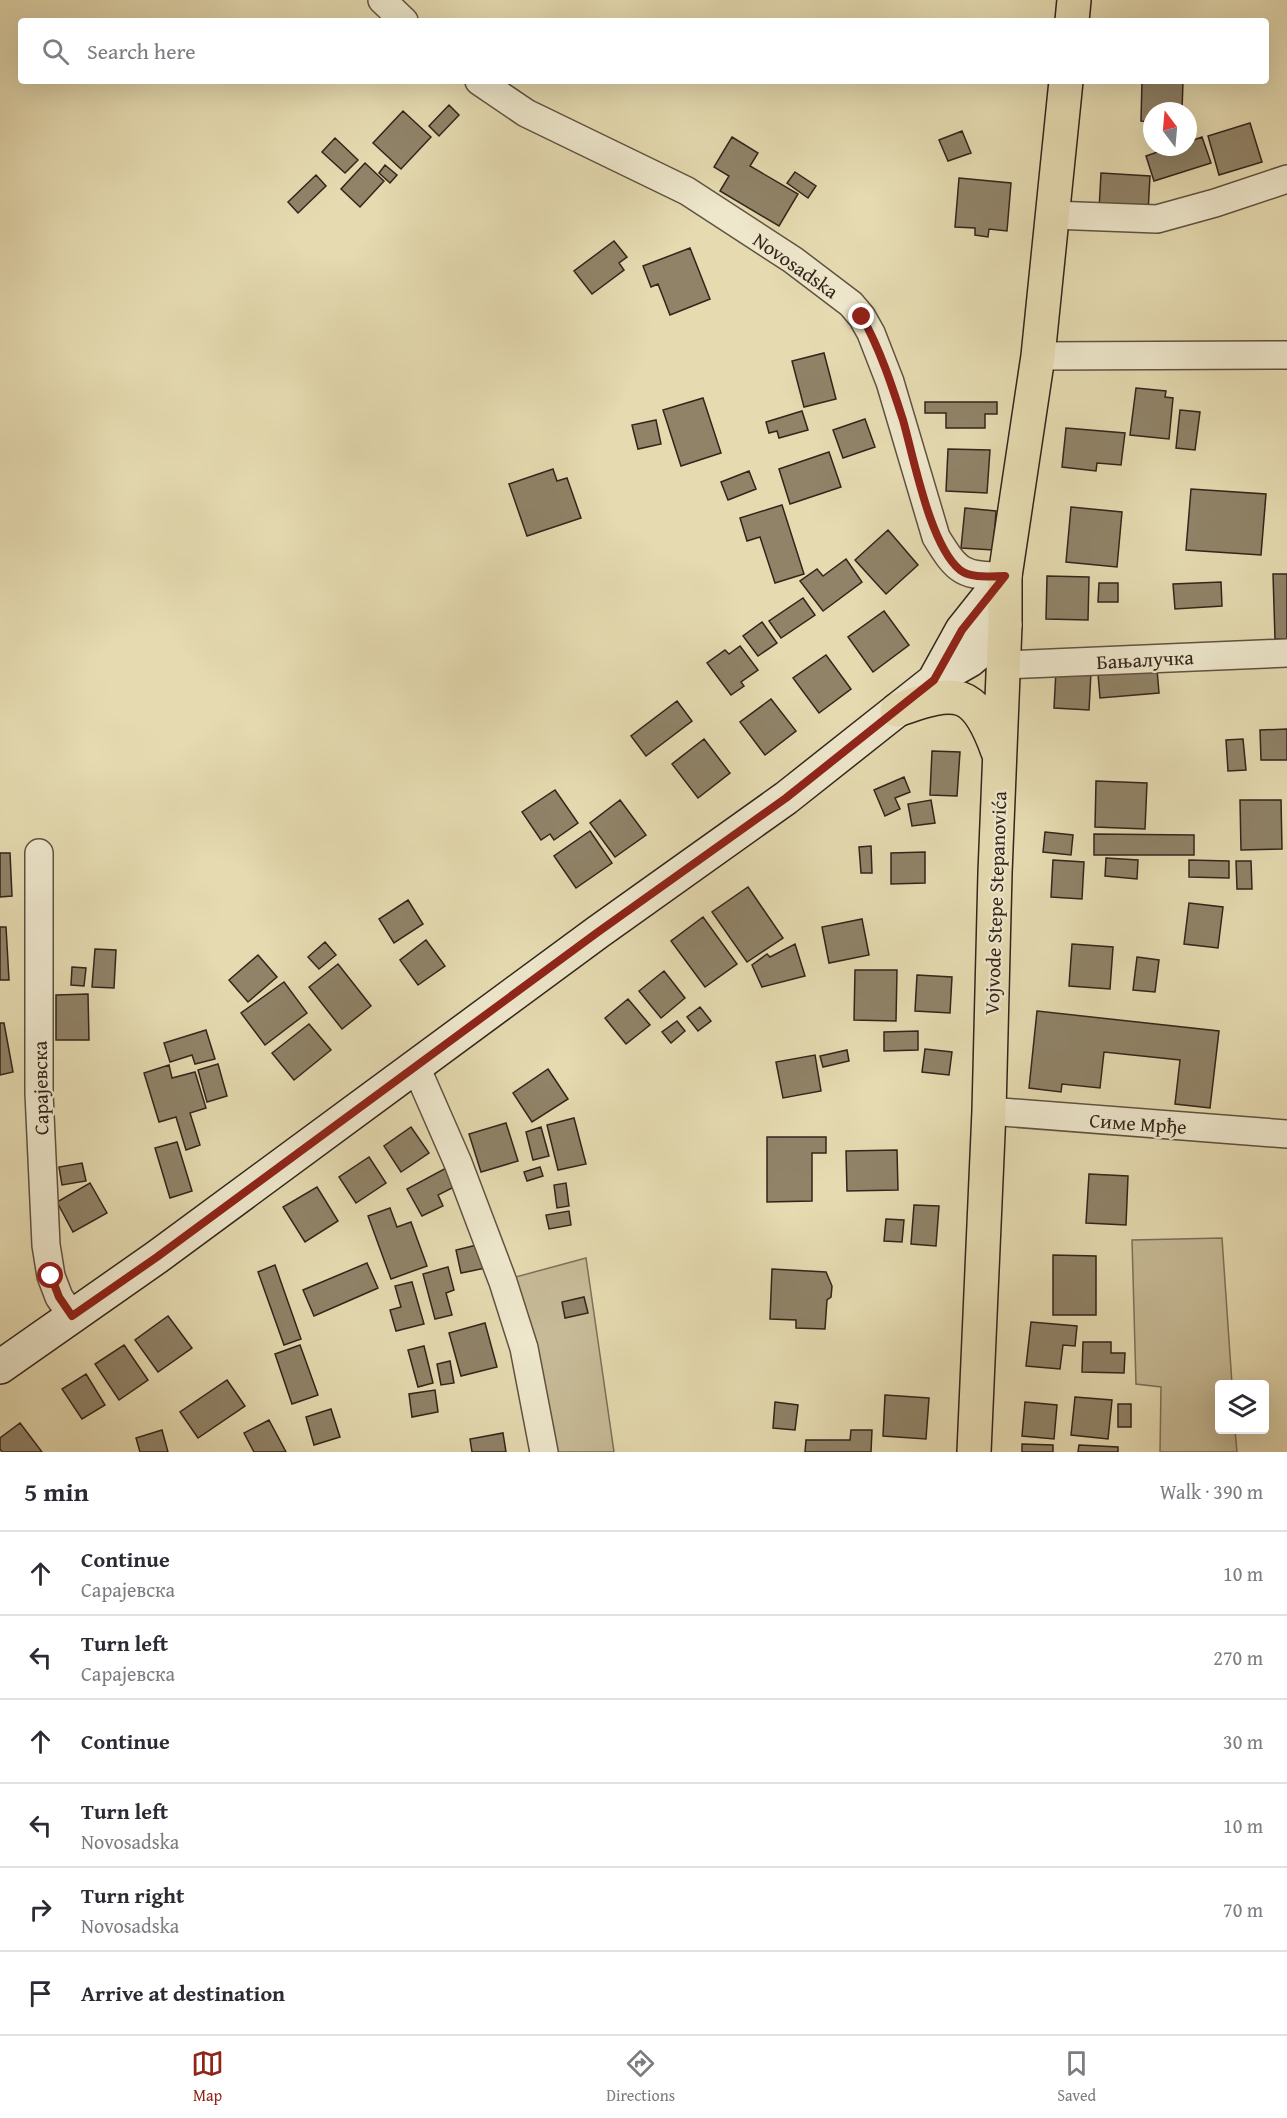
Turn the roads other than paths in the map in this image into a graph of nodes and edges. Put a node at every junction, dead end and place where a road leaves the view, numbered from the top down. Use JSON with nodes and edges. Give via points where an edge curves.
{"nodes":[{"id":1,"x":382,"y":0,"type":"edge"},
{"id":2,"x":1074,"y":0,"type":"edge"},
{"id":3,"x":401,"y":18,"type":"edge"},
{"id":4,"x":1072,"y":18,"type":"edge"},
{"id":5,"x":482,"y":84,"type":"edge"},
{"id":6,"x":1066,"y":84,"type":"edge"},
{"id":7,"x":1287,"y":179,"type":"edge"},
{"id":8,"x":1052,"y":215,"type":"junction"},
{"id":9,"x":1287,"y":355,"type":"edge"},
{"id":10,"x":1038,"y":356,"type":"junction"},
{"id":11,"x":1005,"y":576,"type":"junction"},
{"id":12,"x":1005,"y":625,"type":"junction"},
{"id":13,"x":1287,"y":653,"type":"edge"},
{"id":14,"x":1003,"y":665,"type":"junction"},
{"id":15,"x":934,"y":680,"type":"junction"},
{"id":16,"x":897,"y":710,"type":"junction"},
{"id":17,"x":999,"y":755,"type":"junction"},
{"id":18,"x":39,"y":854,"type":"dead end"},
{"id":19,"x":416,"y":1067,"type":"junction"},
{"id":20,"x":989,"y":1112,"type":"junction"},
{"id":21,"x":1287,"y":1134,"type":"edge"},
{"id":22,"x":72,"y":1316,"type":"junction"},
{"id":23,"x":0,"y":1367,"type":"edge"},
{"id":24,"x":544,"y":1452,"type":"edge"},
{"id":25,"x":974,"y":1452,"type":"edge"}],
"edges":[{"from":1,"to":3,"type":"street"},
{"from":2,"to":4,"type":"main road"},
{"from":5,"to":11,"type":"street","name":"Novosadska","via":[[526,113],[687,191],[793,260],[851,304],[871,333],[890,382],[936,537],[961,571],[977,576]]},
{"from":6,"to":8,"type":"main road","name":"Vojvode Stepe Stepanovića"},
{"from":7,"to":8,"type":"street","via":[[1157,219]]},
{"from":8,"to":10,"type":"main road","name":"Vojvode Stepe Stepanovića"},
{"from":9,"to":10,"type":"street"},
{"from":10,"to":11,"type":"main road","name":"Vojvode Stepe Stepanovića"},
{"from":11,"to":12,"type":"main road","name":"Vojvode Stepe Stepanovića"},
{"from":11,"to":15,"type":"main road","via":[[962,630]]},
{"from":12,"to":14,"type":"main road","name":"Vojvode Stepe Stepanovića"},
{"from":12,"to":15,"type":"main road","via":[[970,660]]},
{"from":13,"to":14,"type":"street","name":"Бањалучка"},
{"from":14,"to":17,"type":"main road","name":"Vojvode Stepe Stepanovića"},
{"from":15,"to":16,"type":"main road"},
{"from":16,"to":17,"type":"main road","via":[[944,696],[968,702],[989,727]]},
{"from":16,"to":19,"type":"main road","via":[[786,798]]},
{"from":17,"to":20,"type":"main road","name":"Vojvode Stepe Stepanovića"},
{"from":18,"to":22,"type":"street","name":"Сарајевска","via":[[39,1093],[46,1245],[51,1276]]},
{"from":19,"to":22,"type":"main road"},
{"from":19,"to":24,"type":"street","via":[[458,1163],[524,1347]]},
{"from":20,"to":21,"type":"street","name":"Симе Мрђе"},
{"from":20,"to":25,"type":"main road","name":"Vojvode Stepe Stepanovića"},
{"from":22,"to":23,"type":"main road"}]}
